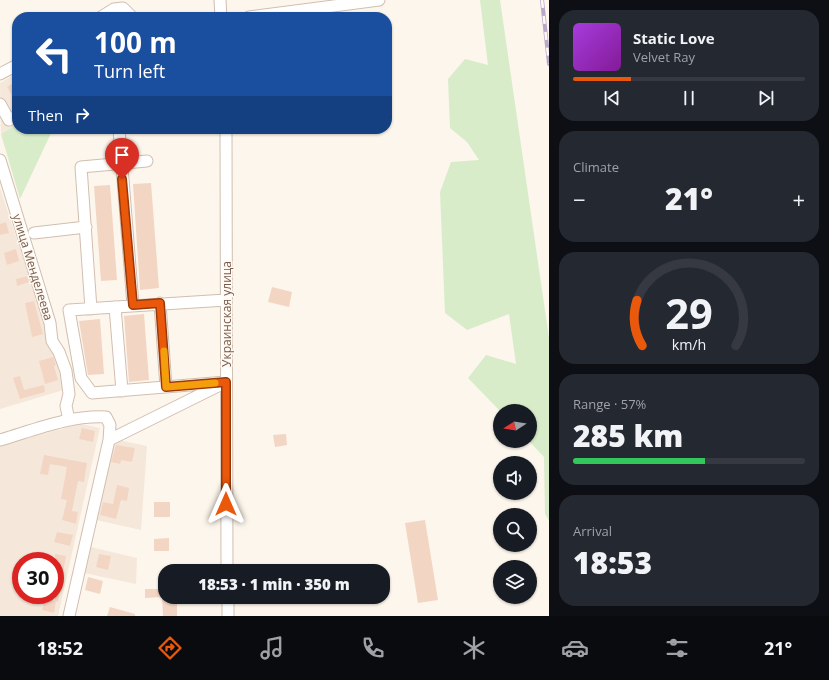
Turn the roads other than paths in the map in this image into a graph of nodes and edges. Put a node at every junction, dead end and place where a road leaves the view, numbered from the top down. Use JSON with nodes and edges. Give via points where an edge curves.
{"nodes":[{"id":1,"x":220,"y":0,"type":"edge"},
{"id":2,"x":379,"y":0,"type":"edge"},
{"id":3,"x":109,"y":12,"type":"edge"},
{"id":4,"x":127,"y":12,"type":"edge"},
{"id":5,"x":221,"y":12,"type":"edge"},
{"id":6,"x":287,"y":12,"type":"edge"},
{"id":7,"x":12,"y":68,"type":"edge"},
{"id":8,"x":0,"y":74,"type":"edge"},
{"id":9,"x":0,"y":104,"type":"edge"},
{"id":10,"x":12,"y":118,"type":"edge"},
{"id":11,"x":119,"y":134,"type":"edge"},
{"id":12,"x":226,"y":134,"type":"edge"},
{"id":13,"x":0,"y":160,"type":"edge"},
{"id":14,"x":147,"y":161,"type":"dead end"},
{"id":15,"x":121,"y":164,"type":"junction"},
{"id":16,"x":86,"y":227,"type":"junction"},
{"id":17,"x":34,"y":233,"type":"dead end"},
{"id":18,"x":226,"y":300,"type":"junction"},
{"id":19,"x":160,"y":303,"type":"junction"},
{"id":20,"x":133,"y":305,"type":"junction"},
{"id":21,"x":115,"y":307,"type":"junction"},
{"id":22,"x":91,"y":309,"type":"junction"},
{"id":23,"x":226,"y":382,"type":"junction"},
{"id":24,"x":166,"y":387,"type":"junction"},
{"id":25,"x":122,"y":390,"type":"junction"},
{"id":26,"x":69,"y":420,"type":"junction"},
{"id":27,"x":0,"y":440,"type":"edge"},
{"id":28,"x":109,"y":440,"type":"junction"},
{"id":29,"x":227,"y":564,"type":"edge"},
{"id":30,"x":228,"y":604,"type":"edge"},
{"id":31,"x":69,"y":616,"type":"edge"},
{"id":32,"x":228,"y":616,"type":"edge"}],
"edges":[{"from":1,"to":5,"type":"street"},
{"from":2,"to":6,"type":"street"},
{"from":3,"to":4,"type":"street","via":[[123,8]]},
{"from":7,"to":8,"type":"street"},
{"from":9,"to":10,"type":"street","via":[[9,120]]},
{"from":11,"to":15,"type":"street"},
{"from":12,"to":18,"type":"street","name":"Украинская улица"},
{"from":13,"to":26,"type":"street","name":"улица Менделеева","via":[[50,323],[52,341],[66,371],[69,394],[66,406]]},
{"from":14,"to":15,"type":"street"},
{"from":15,"to":16,"type":"street","via":[[82,167]]},
{"from":15,"to":20,"type":"street"},
{"from":16,"to":17,"type":"street"},
{"from":16,"to":22,"type":"street"},
{"from":18,"to":19,"type":"street"},
{"from":18,"to":23,"type":"street","name":"Украинская улица"},
{"from":19,"to":20,"type":"street"},
{"from":19,"to":24,"type":"street"},
{"from":20,"to":21,"type":"street"},
{"from":21,"to":22,"type":"street"},
{"from":21,"to":25,"type":"street"},
{"from":22,"to":25,"type":"street","via":[[69,310],[81,378],[92,393]]},
{"from":23,"to":24,"type":"street"},
{"from":23,"to":28,"type":"street"},
{"from":23,"to":29,"type":"street","name":"Украинская улица"},
{"from":24,"to":25,"type":"street"},
{"from":26,"to":27,"type":"street"},
{"from":26,"to":28,"type":"street","via":[[92,416],[106,417],[110,425]]},
{"from":28,"to":31,"type":"street"},
{"from":30,"to":32,"type":"street"}]}
